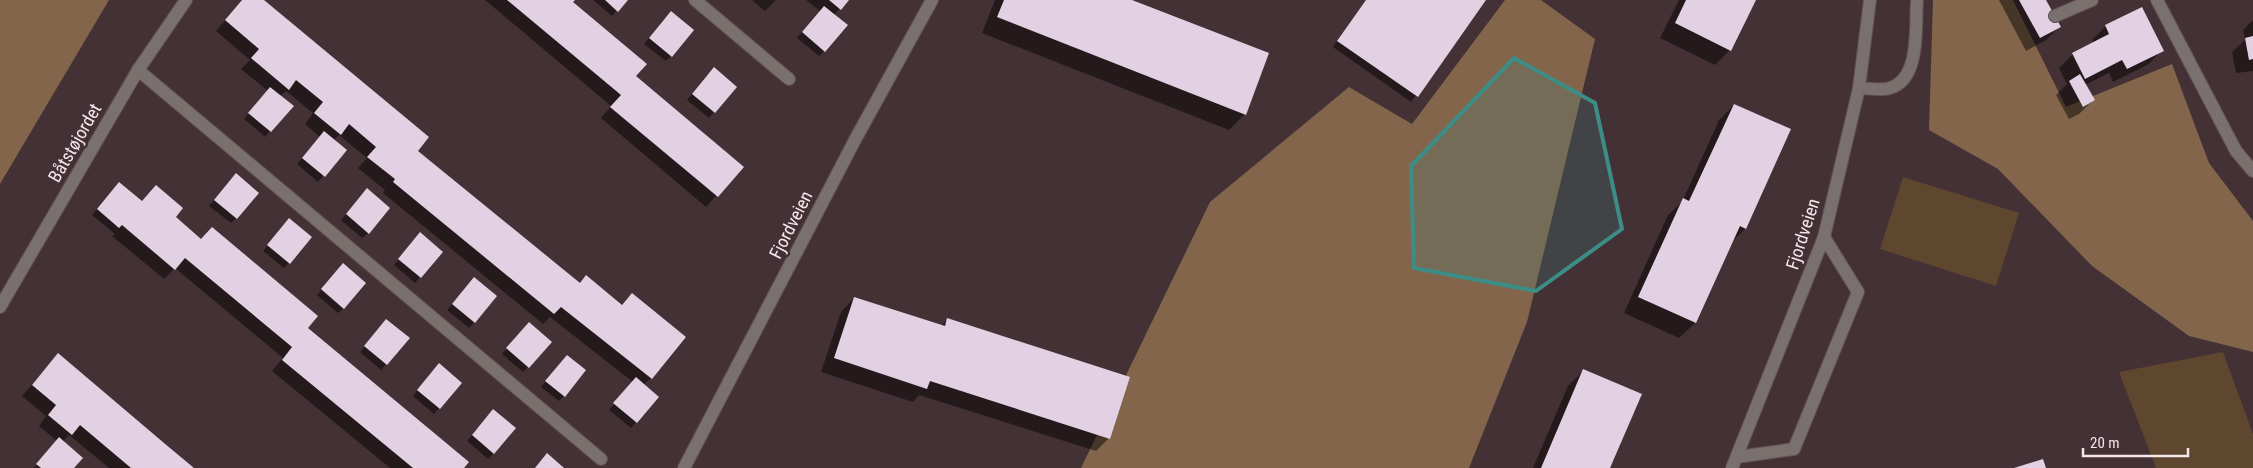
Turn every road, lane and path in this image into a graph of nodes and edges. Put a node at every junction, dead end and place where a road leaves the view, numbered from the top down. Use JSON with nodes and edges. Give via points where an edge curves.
{"nodes":[{"id":1,"x":186,"y":0,"type":"edge"},
{"id":2,"x":695,"y":0,"type":"edge"},
{"id":3,"x":932,"y":0,"type":"edge"},
{"id":4,"x":1870,"y":0,"type":"edge"},
{"id":5,"x":1917,"y":0,"type":"edge"},
{"id":6,"x":2092,"y":0,"type":"edge"},
{"id":7,"x":2157,"y":0,"type":"edge"},
{"id":8,"x":2055,"y":16,"type":"dead end"},
{"id":9,"x":138,"y":70,"type":"junction"},
{"id":10,"x":789,"y":79,"type":"dead end"},
{"id":11,"x":1859,"y":88,"type":"junction"},
{"id":12,"x":2253,"y":171,"type":"edge"},
{"id":13,"x":1824,"y":238,"type":"junction"},
{"id":14,"x":0,"y":307,"type":"edge"},
{"id":15,"x":601,"y":459,"type":"dead end"},
{"id":16,"x":1735,"y":462,"type":"edge"},
{"id":17,"x":684,"y":468,"type":"edge"}],
"edges":[{"from":1,"to":9,"type":"street","name":"Båtstøjordet"},
{"from":2,"to":10,"type":"street"},
{"from":3,"to":17,"type":"street","name":"Fjordveien","via":[[856,138]]},
{"from":4,"to":11,"type":"street","name":"Fjordveien"},
{"from":5,"to":11,"type":"street","via":[[1913,63],[1905,79],[1890,88]]},
{"from":6,"to":8,"type":"street"},
{"from":7,"to":12,"type":"street","via":[[2236,151]]},
{"from":9,"to":14,"type":"street","name":"Båtstøjordet"},
{"from":9,"to":15,"type":"street"},
{"from":11,"to":13,"type":"street","name":"Fjordveien"},
{"from":13,"to":16,"type":"street","name":"Fjordveien"},
{"from":13,"to":16,"type":"street","via":[[1858,292],[1794,449]]}]}
